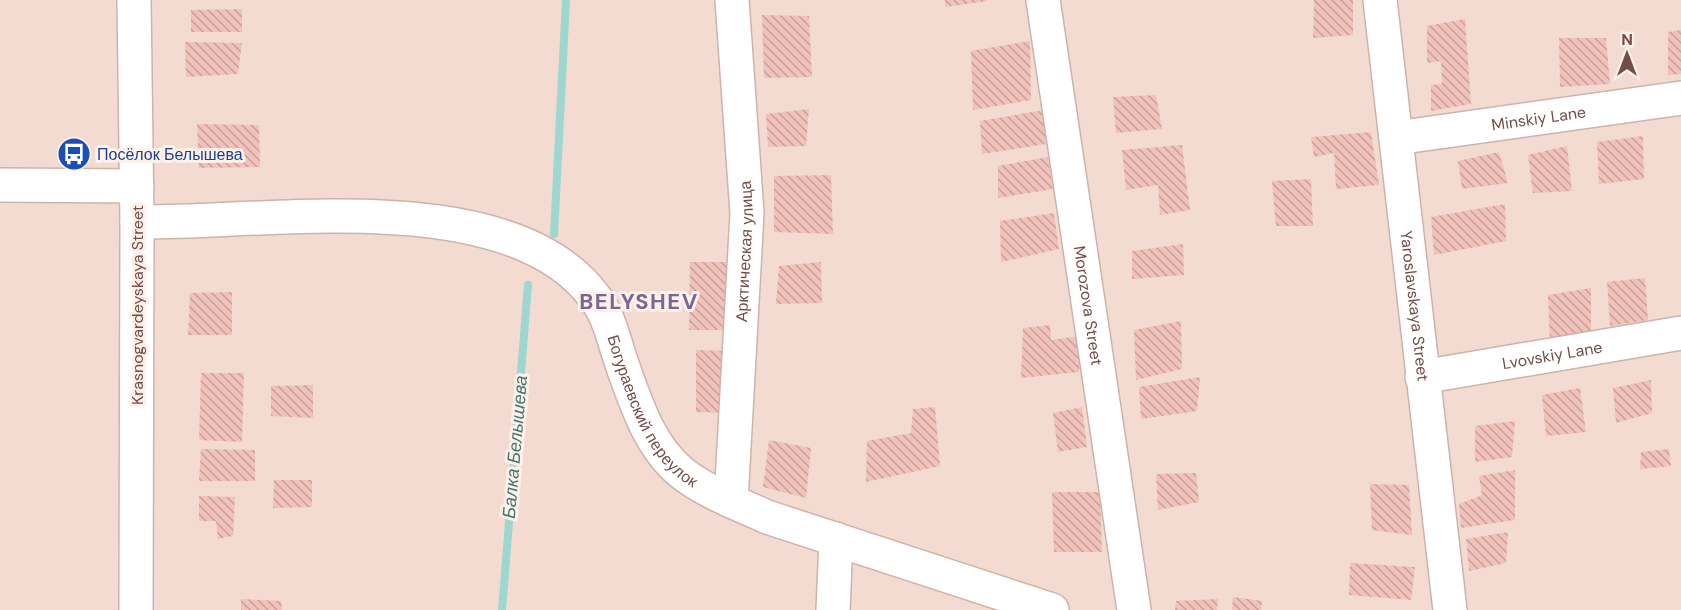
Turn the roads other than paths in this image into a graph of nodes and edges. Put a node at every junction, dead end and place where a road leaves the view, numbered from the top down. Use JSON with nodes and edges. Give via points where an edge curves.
{"nodes":[{"id":1,"x":134,"y":0,"type":"edge"},
{"id":2,"x":732,"y":0,"type":"edge"},
{"id":3,"x":1043,"y":0,"type":"edge"},
{"id":4,"x":1380,"y":0,"type":"edge"},
{"id":5,"x":1681,"y":98,"type":"edge"},
{"id":6,"x":1396,"y":138,"type":"junction"},
{"id":7,"x":0,"y":184,"type":"edge"},
{"id":8,"x":137,"y":186,"type":"junction"},
{"id":9,"x":137,"y":222,"type":"junction"},
{"id":10,"x":1681,"y":333,"type":"edge"},
{"id":11,"x":1422,"y":377,"type":"junction"},
{"id":12,"x":731,"y":501,"type":"junction"},
{"id":13,"x":836,"y":539,"type":"junction"},
{"id":14,"x":136,"y":610,"type":"edge"},
{"id":15,"x":833,"y":610,"type":"edge"},
{"id":16,"x":1052,"y":610,"type":"edge"},
{"id":17,"x":1134,"y":610,"type":"edge"},
{"id":18,"x":1450,"y":610,"type":"edge"}],
"edges":[{"from":1,"to":8,"type":"street","name":"Krasnogvardeyskaya Street"},
{"from":2,"to":12,"type":"street","name":"Арктическая улица","via":[[747,213]]},
{"from":3,"to":17,"type":"street","name":"Morozova Street"},
{"from":4,"to":6,"type":"street","name":"Yaroslavskaya Street"},
{"from":5,"to":6,"type":"street","name":"Minskiy Lane"},
{"from":6,"to":11,"type":"street","name":"Yaroslavskaya Street"},
{"from":7,"to":8,"type":"street"},
{"from":8,"to":9,"type":"street","name":"Krasnogvardeyskaya Street"},
{"from":9,"to":12,"type":"street","name":"Богураевский переулок","via":[[368,216],[449,221],[529,248],[561,264],[598,301],[653,438],[682,472]]},
{"from":9,"to":14,"type":"street","name":"Krasnogvardeyskaya Street"},
{"from":10,"to":11,"type":"street","name":"Lvovskiy Lane"},
{"from":11,"to":18,"type":"street","name":"Yaroslavskaya Street"},
{"from":12,"to":13,"type":"street","name":"Богураевский переулок"},
{"from":13,"to":15,"type":"street"},
{"from":13,"to":16,"type":"street","name":"Богураевский переулок"}]}
